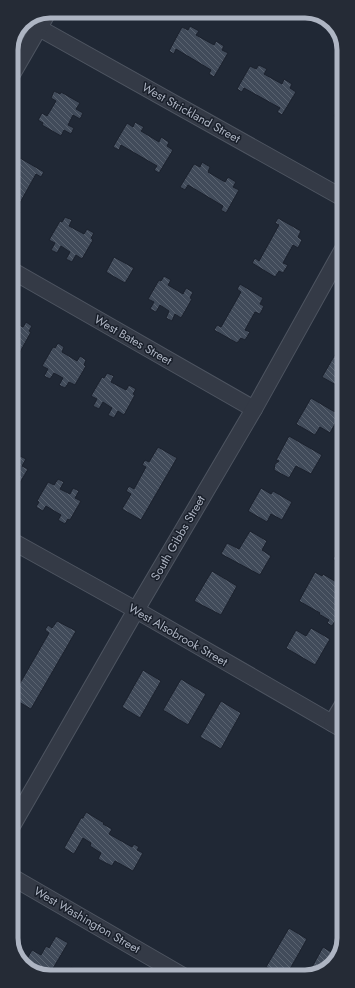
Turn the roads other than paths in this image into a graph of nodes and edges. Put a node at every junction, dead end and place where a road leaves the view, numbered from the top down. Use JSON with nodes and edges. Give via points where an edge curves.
{"nodes":[{"id":1,"x":44,"y":19,"type":"edge"},
{"id":2,"x":39,"y":28,"type":"junction"},
{"id":3,"x":18,"y":64,"type":"edge"},
{"id":4,"x":337,"y":195,"type":"edge"},
{"id":5,"x":337,"y":260,"type":"edge"},
{"id":6,"x":18,"y":274,"type":"edge"},
{"id":7,"x":254,"y":410,"type":"junction"},
{"id":8,"x":18,"y":544,"type":"edge"},
{"id":9,"x":136,"y":610,"type":"junction"},
{"id":10,"x":337,"y":726,"type":"edge"},
{"id":11,"x":18,"y":816,"type":"edge"},
{"id":12,"x":18,"y":880,"type":"edge"},
{"id":13,"x":173,"y":970,"type":"edge"}],
"edges":[{"from":1,"to":2,"type":"street"},
{"from":2,"to":3,"type":"street"},
{"from":2,"to":4,"type":"street","name":"West Strickland Street"},
{"from":5,"to":7,"type":"street","name":"South Gibbs Street"},
{"from":6,"to":7,"type":"street","name":"West Bates Street"},
{"from":7,"to":9,"type":"street","name":"South Gibbs Street"},
{"from":8,"to":9,"type":"street","name":"West Alsobrook Street"},
{"from":9,"to":10,"type":"street","name":"West Alsobrook Street"},
{"from":9,"to":11,"type":"street","name":"South Gibbs Street"},
{"from":12,"to":13,"type":"street","name":"West Washington Street"}]}
